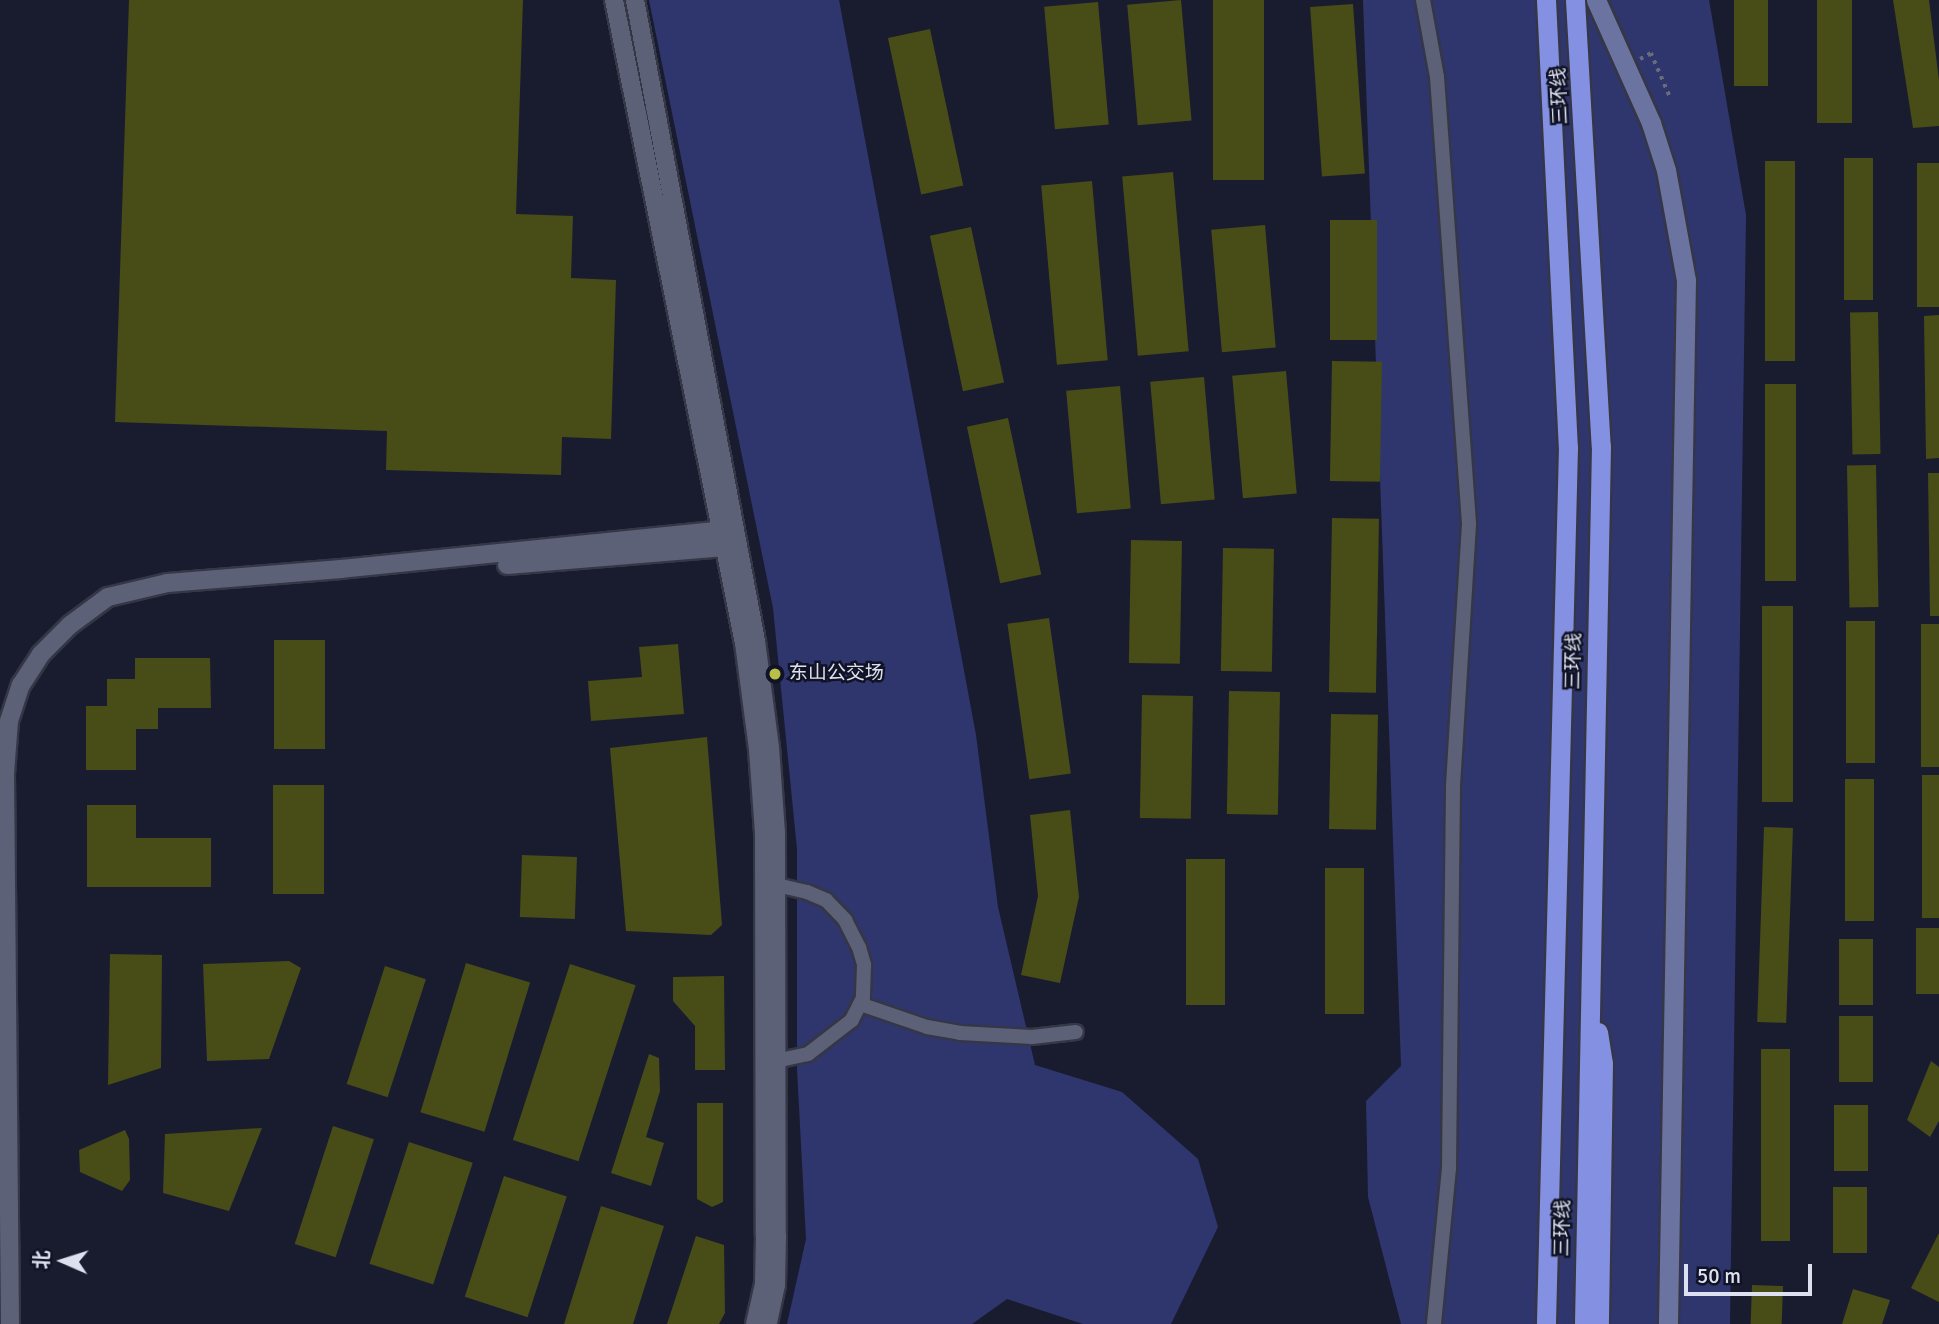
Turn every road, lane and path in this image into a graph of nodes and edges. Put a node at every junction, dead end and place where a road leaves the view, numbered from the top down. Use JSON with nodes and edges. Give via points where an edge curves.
{"nodes":[{"id":1,"x":614,"y":0,"type":"edge"},
{"id":2,"x":635,"y":0,"type":"edge"},
{"id":3,"x":1423,"y":0,"type":"edge"},
{"id":4,"x":1545,"y":0,"type":"edge"},
{"id":5,"x":1576,"y":0,"type":"edge"},
{"id":6,"x":1596,"y":0,"type":"edge"},
{"id":7,"x":1626,"y":67,"type":"junction"},
{"id":8,"x":1671,"y":97,"type":"dead end"},
{"id":9,"x":729,"y":539,"type":"junction"},
{"id":10,"x":769,"y":883,"type":"junction"},
{"id":11,"x":1590,"y":985,"type":"junction"},
{"id":12,"x":860,"y":1003,"type":"junction"},
{"id":13,"x":1076,"y":1032,"type":"dead end"},
{"id":14,"x":770,"y":1062,"type":"junction"},
{"id":15,"x":10,"y":1324,"type":"edge"},
{"id":16,"x":18,"y":1324,"type":"edge"},
{"id":17,"x":755,"y":1324,"type":"edge"},
{"id":18,"x":768,"y":1324,"type":"edge"},
{"id":19,"x":1434,"y":1324,"type":"edge"},
{"id":20,"x":1546,"y":1324,"type":"edge"},
{"id":21,"x":1584,"y":1324,"type":"edge"},
{"id":22,"x":1599,"y":1324,"type":"edge"},
{"id":23,"x":1668,"y":1324,"type":"edge"}],
"edges":[{"from":1,"to":9,"type":"street"},
{"from":2,"to":9,"type":"street"},
{"from":3,"to":19,"type":"street","via":[[1437,77],[1469,524],[1453,787],[1449,1168]]},
{"from":4,"to":20,"type":"highway","name":"三环线","via":[[1568,447]]},
{"from":5,"to":11,"type":"highway","name":"三环线","via":[[1601,446]]},
{"from":6,"to":7,"type":"main road"},
{"from":7,"to":8,"type":"path","via":[[1651,53]]},
{"from":7,"to":23,"type":"main road","via":[[1666,170],[1686,280]]},
{"from":9,"to":10,"type":"street","via":[[758,749]]},
{"from":9,"to":15,"type":"street","via":[[167,583],[108,597],[41,654],[21,685],[9,721],[5,774]]},
{"from":9,"to":16,"type":"street","via":[[168,591],[111,604],[47,659],[28,689],[17,723],[13,774]]},
{"from":10,"to":12,"type":"street","via":[[826,900],[845,920],[864,965]]},
{"from":10,"to":14,"type":"street"},
{"from":11,"to":21,"type":"highway","name":"三环线"},
{"from":11,"to":22,"type":"highway","via":[[1603,1063]]},
{"from":12,"to":13,"type":"street","via":[[927,1027],[960,1033],[1032,1037]]},
{"from":12,"to":14,"type":"street","via":[[852,1020],[808,1054]]},
{"from":14,"to":17,"type":"street","via":[[764,1284]]},
{"from":14,"to":18,"type":"street","via":[[776,1285]]}]}
